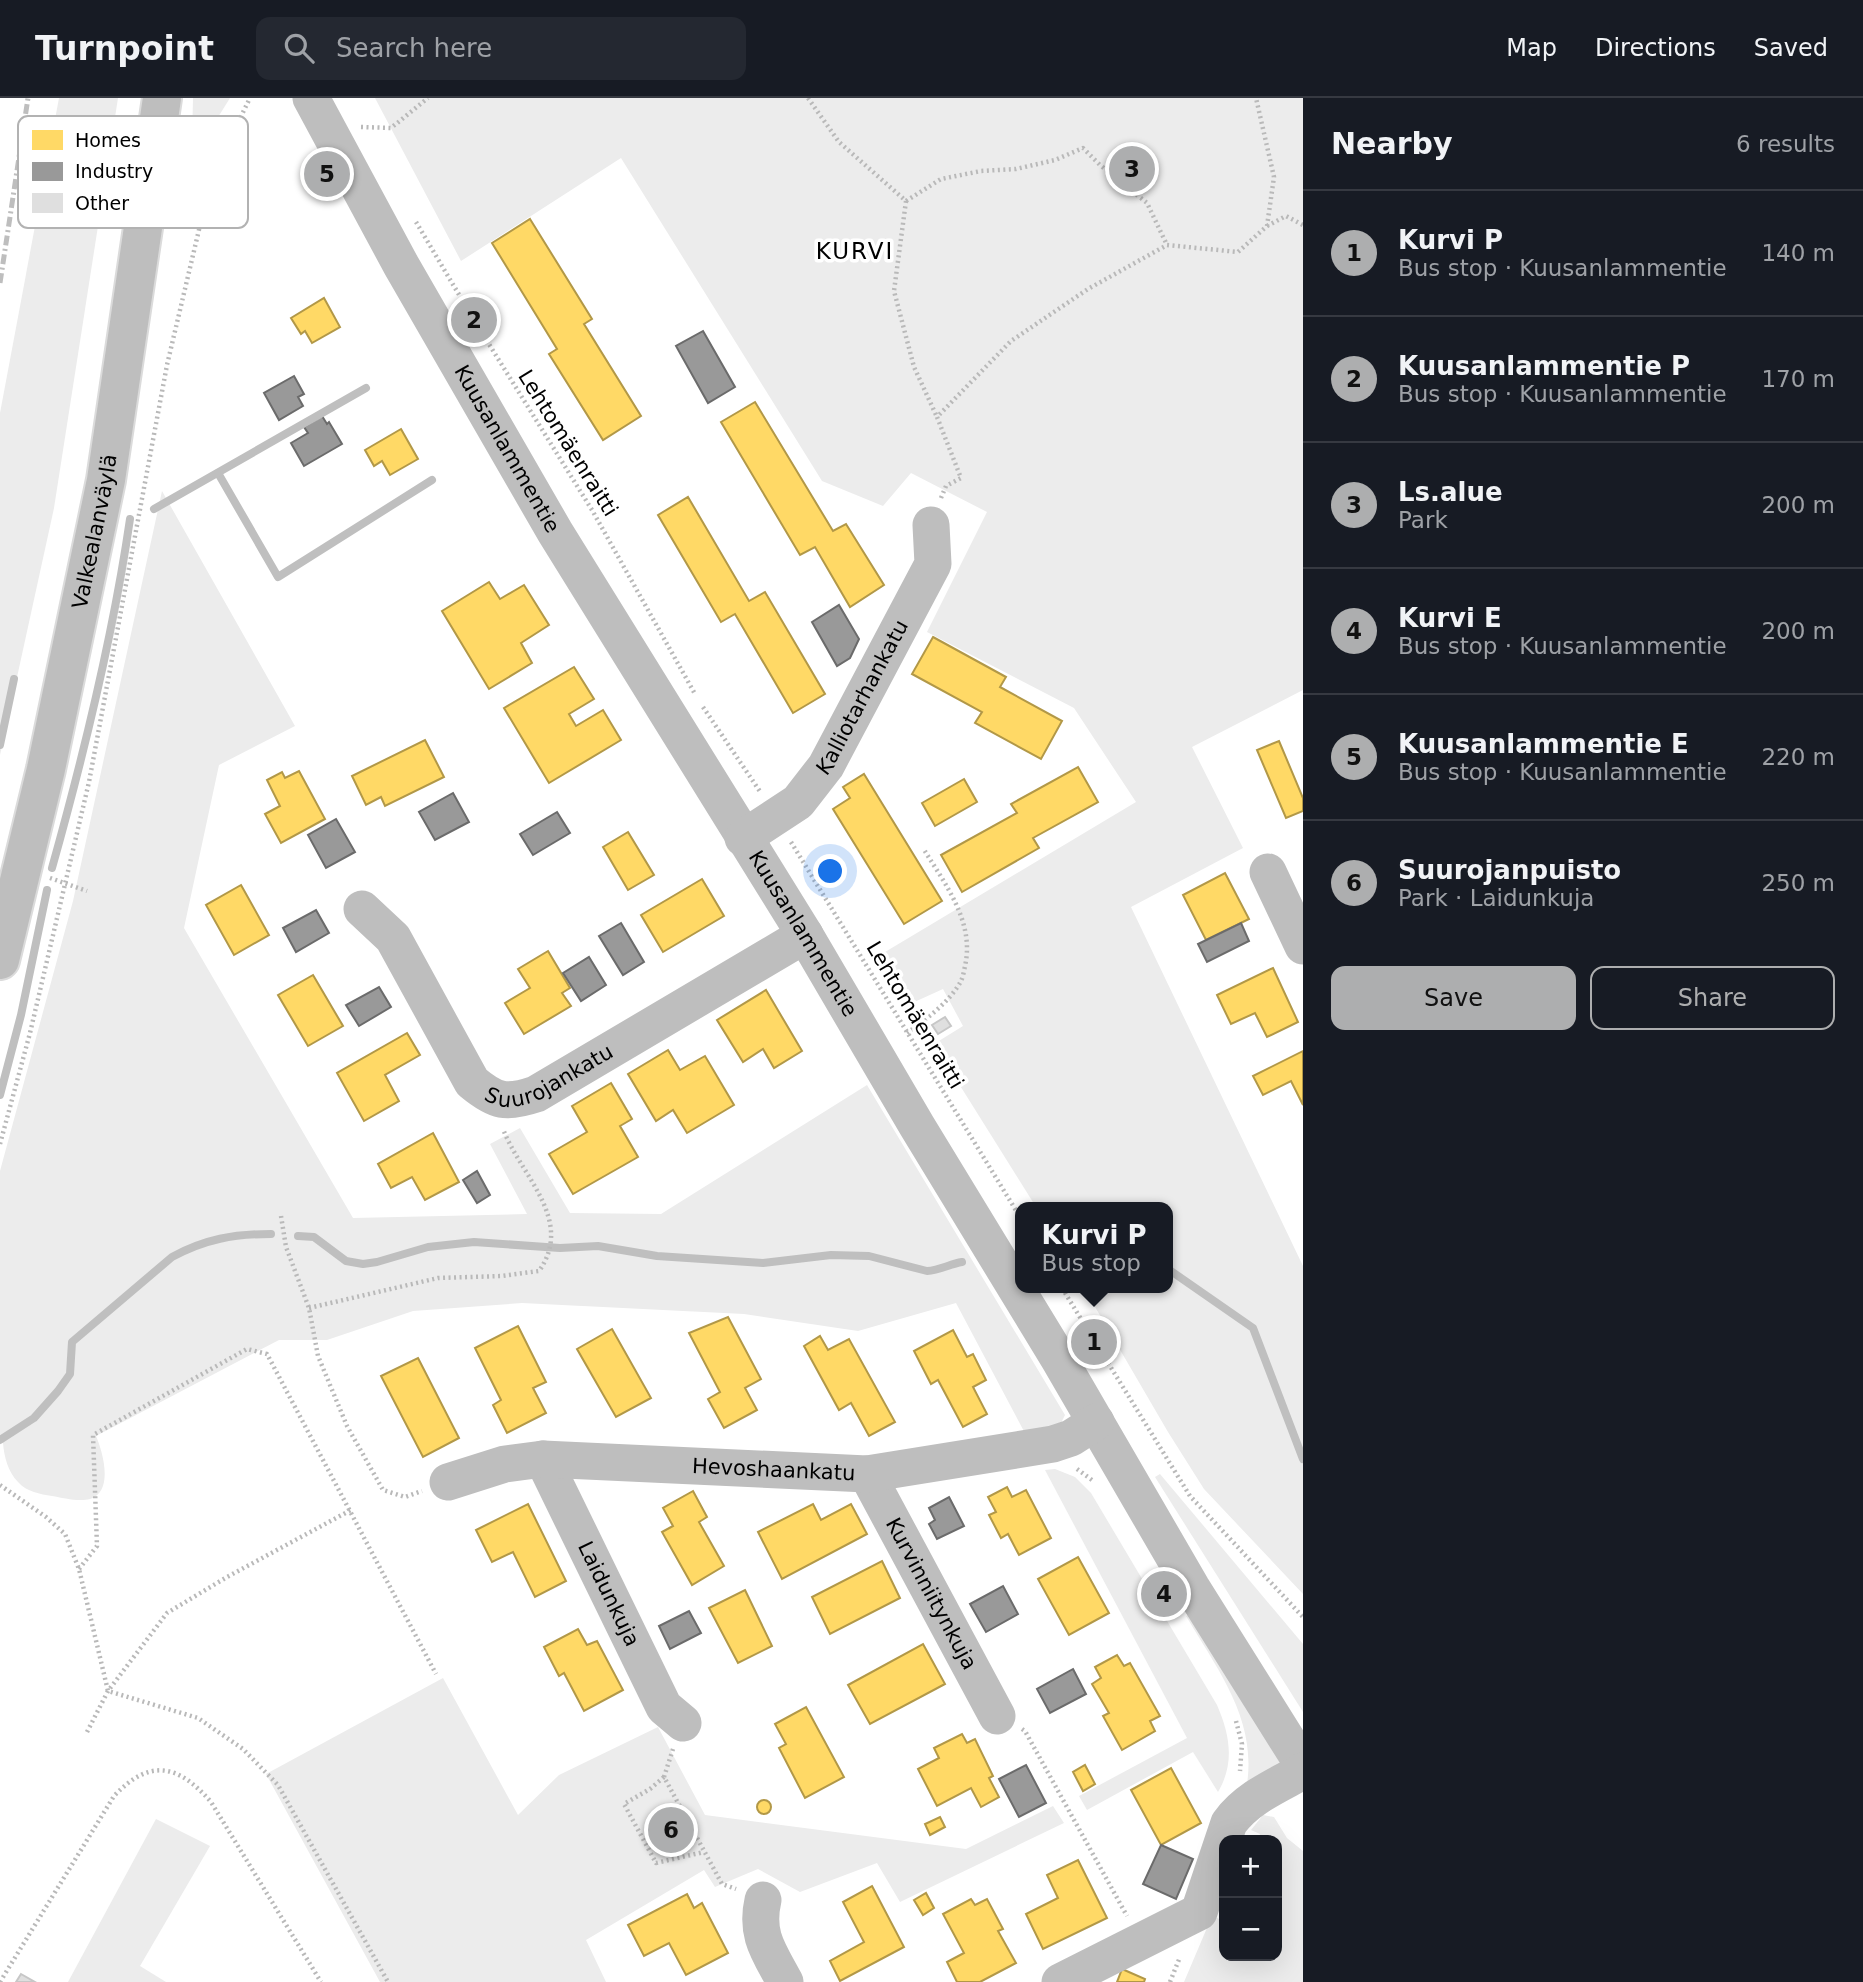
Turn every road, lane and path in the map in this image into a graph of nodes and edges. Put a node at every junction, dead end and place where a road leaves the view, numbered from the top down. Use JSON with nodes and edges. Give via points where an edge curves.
{"nodes":[{"id":1,"x":162,"y":98,"type":"edge"},
{"id":2,"x":250,"y":98,"type":"edge"},
{"id":3,"x":311,"y":98,"type":"edge"},
{"id":4,"x":428,"y":98,"type":"edge"},
{"id":5,"x":808,"y":98,"type":"edge"},
{"id":6,"x":1256,"y":98,"type":"edge"},
{"id":7,"x":159,"y":116,"type":"edge"},
{"id":8,"x":241,"y":116,"type":"edge"},
{"id":9,"x":355,"y":117,"type":"dead end"},
{"id":10,"x":360,"y":127,"type":"junction"},
{"id":11,"x":367,"y":138,"type":"dead end"},
{"id":12,"x":906,"y":201,"type":"junction"},
{"id":13,"x":414,"y":218,"type":"dead end"},
{"id":14,"x":1303,"y":225,"type":"edge"},
{"id":15,"x":1267,"y":226,"type":"junction"},
{"id":16,"x":143,"y":228,"type":"edge"},
{"id":17,"x":199,"y":228,"type":"edge"},
{"id":18,"x":1167,"y":245,"type":"junction"},
{"id":19,"x":937,"y":416,"type":"junction"},
{"id":20,"x":931,"y":525,"type":"joint"},
{"id":21,"x":767,"y":802,"type":"dead end"},
{"id":22,"x":743,"y":838,"type":"junction"},
{"id":23,"x":790,"y":841,"type":"dead end"},
{"id":24,"x":923,"y":848,"type":"dead end"},
{"id":25,"x":1268,"y":872,"type":"dead end"},
{"id":26,"x":362,"y":909,"type":"dead end"},
{"id":27,"x":805,"y":935,"type":"junction"},
{"id":28,"x":1303,"y":946,"type":"edge"},
{"id":29,"x":0,"y":960,"type":"edge"},
{"id":30,"x":907,"y":1033,"type":"junction"},
{"id":31,"x":501,"y":1101,"type":"junction"},
{"id":32,"x":0,"y":1144,"type":"edge"},
{"id":33,"x":1015,"y":1209,"type":"edge"},
{"id":34,"x":281,"y":1216,"type":"dead end"},
{"id":35,"x":1015,"y":1288,"type":"edge"},
{"id":36,"x":1018,"y":1293,"type":"edge"},
{"id":37,"x":1065,"y":1293,"type":"edge"},
{"id":38,"x":309,"y":1308,"type":"junction"},
{"id":39,"x":1096,"y":1422,"type":"junction"},
{"id":40,"x":1053,"y":1444,"type":"junction"},
{"id":41,"x":543,"y":1459,"type":"junction"},
{"id":42,"x":867,"y":1474,"type":"junction"},
{"id":43,"x":448,"y":1482,"type":"joint"},
{"id":44,"x":0,"y":1485,"type":"edge"},
{"id":45,"x":1099,"y":1487,"type":"dead end"},
{"id":46,"x":351,"y":1510,"type":"junction"},
{"id":47,"x":79,"y":1569,"type":"junction"},
{"id":48,"x":1303,"y":1617,"type":"edge"},
{"id":49,"x":436,"y":1674,"type":"dead end"},
{"id":50,"x":108,"y":1691,"type":"junction"},
{"id":51,"x":997,"y":1716,"type":"joint"},
{"id":52,"x":1235,"y":1717,"type":"dead end"},
{"id":53,"x":682,"y":1723,"type":"joint"},
{"id":54,"x":86,"y":1732,"type":"dead end"},
{"id":55,"x":1303,"y":1765,"type":"edge"},
{"id":56,"x":1303,"y":1771,"type":"edge"},
{"id":57,"x":1239,"y":1775,"type":"dead end"},
{"id":58,"x":664,"y":1777,"type":"junction"},
{"id":59,"x":704,"y":1852,"type":"junction"},
{"id":60,"x":763,"y":1900,"type":"joint"},
{"id":61,"x":1140,"y":1941,"type":"junction"},
{"id":62,"x":0,"y":1982,"type":"edge"},
{"id":63,"x":321,"y":1982,"type":"edge"},
{"id":64,"x":388,"y":1982,"type":"edge"},
{"id":65,"x":785,"y":1982,"type":"edge"},
{"id":66,"x":1060,"y":1982,"type":"edge"}],
"edges":[{"from":1,"to":7,"type":"main road","name":"Valkealanväylä"},
{"from":2,"to":8,"type":"path"},
{"from":3,"to":22,"type":"street","name":"Kuusanlammentie","via":[[549,522]]},
{"from":4,"to":10,"type":"path","via":[[391,128]]},
{"from":5,"to":12,"type":"path","via":[[839,142]]},
{"from":6,"to":15,"type":"path","via":[[1274,177]]},
{"from":9,"to":10,"type":"path"},
{"from":10,"to":11,"type":"path"},
{"from":12,"to":18,"type":"path","via":[[941,179],[1016,169],[1083,148],[1147,203]]},
{"from":12,"to":19,"type":"path","via":[[894,291],[914,367]]},
{"from":13,"to":21,"type":"path","name":"Lehtomäenraitti","via":[[592,510],[698,698]]},
{"from":14,"to":15,"type":"path","via":[[1286,216]]},
{"from":15,"to":18,"type":"path","via":[[1238,252]]},
{"from":16,"to":29,"type":"main road","name":"Valkealanväylä","via":[[106,480],[46,769]]},
{"from":17,"to":32,"type":"path","via":[[167,365],[89,782]]},
{"from":18,"to":19,"type":"path","via":[[1088,289],[1011,341]]},
{"from":19,"to":20,"type":"path","via":[[961,478],[946,486]]},
{"from":20,"to":22,"type":"street","name":"Kalliotarhankatu","via":[[933,564],[825,766],[798,802]]},
{"from":22,"to":27,"type":"street","name":"Kuusanlammentie"},
{"from":23,"to":30,"type":"path","name":"Lehtomäenraitti"},
{"from":24,"to":30,"type":"path","via":[[966,928],[967,955],[962,981],[933,1014]]},
{"from":25,"to":28,"type":"street"},
{"from":26,"to":31,"type":"street","name":"Suurojankatu","via":[[393,938],[472,1082]]},
{"from":27,"to":31,"type":"street","name":"Suurojankatu","via":[[536,1094]]},
{"from":27,"to":35,"type":"street","name":"Kuusanlammentie"},
{"from":30,"to":33,"type":"path","name":"Lehtomäenraitti"},
{"from":31,"to":38,"type":"path","via":[[503,1132],[541,1196],[553,1234],[547,1259],[538,1271],[438,1278]]},
{"from":34,"to":38,"type":"path","via":[[286,1247]]},
{"from":36,"to":39,"type":"street","name":"Kuusanlammentie"},
{"from":37,"to":48,"type":"path","via":[[1190,1496]]},
{"from":38,"to":43,"type":"path","via":[[318,1356],[347,1426],[383,1490],[405,1497]]},
{"from":39,"to":40,"type":"street","name":"Hevoshaankatu"},
{"from":39,"to":55,"type":"street","name":"Kuusanlammentie","via":[[1192,1588]]},
{"from":40,"to":42,"type":"street","name":"Hevoshaankatu"},
{"from":40,"to":45,"type":"path","via":[[1062,1463]]},
{"from":41,"to":42,"type":"street","name":"Hevoshaankatu"},
{"from":41,"to":43,"type":"street","name":"Hevoshaankatu","via":[[505,1464]]},
{"from":41,"to":53,"type":"street","name":"Laidunkuja","via":[[664,1707]]},
{"from":42,"to":51,"type":"street","name":"Kurvinniitynkuja"},
{"from":44,"to":47,"type":"path","via":[[65,1534]]},
{"from":46,"to":47,"type":"path","via":[[267,1354],[247,1349],[93,1434],[97,1546]]},
{"from":46,"to":49,"type":"path"},
{"from":46,"to":50,"type":"path","via":[[167,1613]]},
{"from":47,"to":50,"type":"path"},
{"from":50,"to":54,"type":"path"},
{"from":50,"to":64,"type":"path","via":[[198,1718],[243,1749],[278,1785]]},
{"from":51,"to":61,"type":"path","via":[[1025,1731]]},
{"from":52,"to":57,"type":"path","via":[[1242,1744]]},
{"from":53,"to":58,"type":"path"},
{"from":56,"to":61,"type":"street","via":[[1238,1811],[1229,1824],[1199,1912]]},
{"from":58,"to":59,"type":"path"},
{"from":58,"to":59,"type":"path","via":[[624,1804],[656,1863]]},
{"from":59,"to":60,"type":"path","via":[[722,1884]]},
{"from":60,"to":65,"type":"street","via":[[760,1932]]},
{"from":61,"to":66,"type":"street"},
{"from":62,"to":63,"type":"path","via":[[114,1796],[129,1780],[161,1771],[181,1774],[211,1802]]}]}
